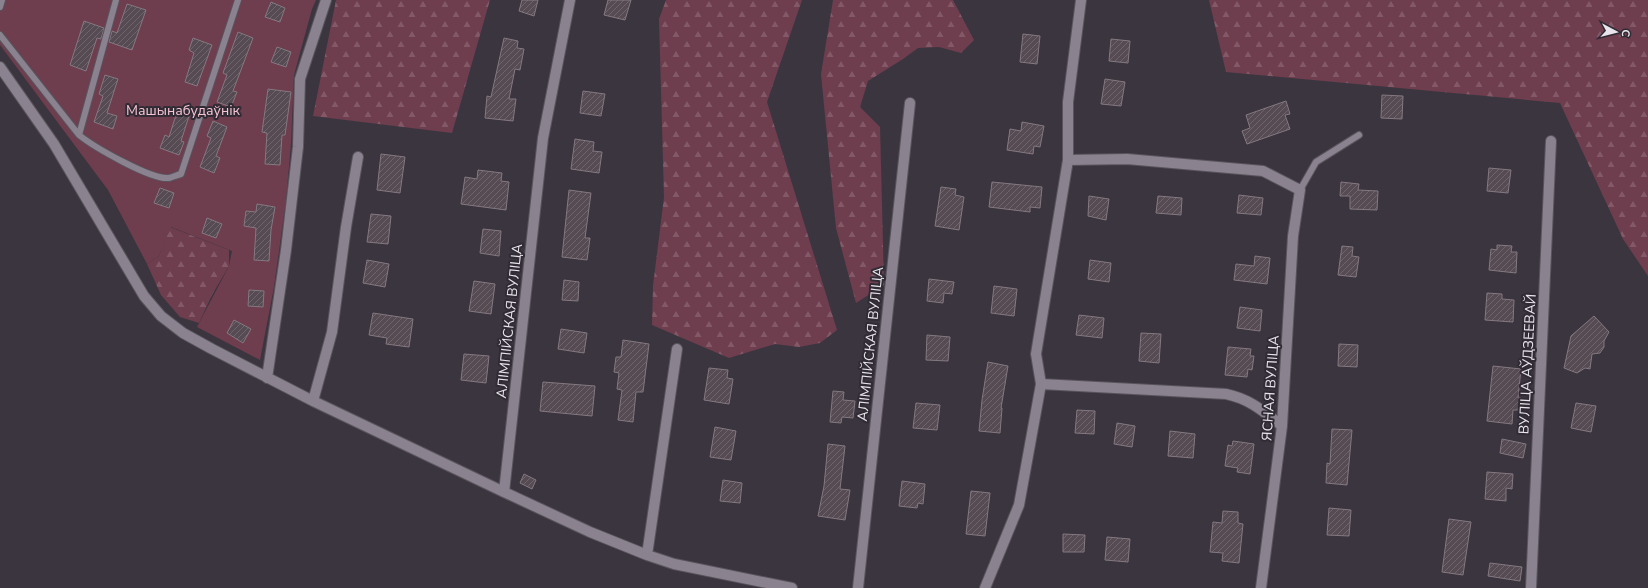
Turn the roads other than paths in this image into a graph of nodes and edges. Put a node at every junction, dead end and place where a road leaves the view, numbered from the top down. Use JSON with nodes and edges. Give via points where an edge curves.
{"nodes":[{"id":1,"x":2,"y":0,"type":"edge"},
{"id":2,"x":116,"y":0,"type":"edge"},
{"id":3,"x":238,"y":0,"type":"edge"},
{"id":4,"x":326,"y":0,"type":"edge"},
{"id":5,"x":570,"y":0,"type":"edge"},
{"id":6,"x":1081,"y":0,"type":"edge"},
{"id":7,"x":0,"y":7,"type":"edge"},
{"id":8,"x":0,"y":34,"type":"edge"},
{"id":9,"x":0,"y":67,"type":"edge"},
{"id":10,"x":910,"y":103,"type":"dead end"},
{"id":11,"x":1359,"y":135,"type":"dead end"},
{"id":12,"x":79,"y":136,"type":"junction"},
{"id":13,"x":1551,"y":142,"type":"dead end"},
{"id":14,"x":358,"y":157,"type":"dead end"},
{"id":15,"x":1068,"y":160,"type":"junction"},
{"id":16,"x":1300,"y":190,"type":"junction"},
{"id":17,"x":677,"y":349,"type":"dead end"},
{"id":18,"x":267,"y":378,"type":"junction"},
{"id":19,"x":1041,"y":384,"type":"junction"},
{"id":20,"x":313,"y":401,"type":"junction"},
{"id":21,"x":1282,"y":426,"type":"junction"},
{"id":22,"x":504,"y":492,"type":"junction"},
{"id":23,"x":647,"y":555,"type":"junction"},
{"id":24,"x":792,"y":588,"type":"edge"},
{"id":25,"x":858,"y":588,"type":"edge"},
{"id":26,"x":985,"y":588,"type":"edge"},
{"id":27,"x":1261,"y":588,"type":"edge"},
{"id":28,"x":1531,"y":588,"type":"edge"}],
"edges":[{"from":1,"to":7,"type":"lane"},
{"from":2,"to":12,"type":"lane"},
{"from":3,"to":12,"type":"lane","via":[[181,174],[168,178],[151,175]]},
{"from":4,"to":18,"type":"street","via":[[300,79],[298,147]]},
{"from":5,"to":22,"type":"street","name":"АЛІМПІЙСКАЯ ВУЛІЦА","via":[[543,138]]},
{"from":6,"to":15,"type":"street","via":[[1068,102]]},
{"from":8,"to":12,"type":"lane"},
{"from":9,"to":18,"type":"street","via":[[54,144],[144,296],[161,316],[183,333]]},
{"from":10,"to":25,"type":"street","name":"АЛІМПІЙСКАЯ ВУЛІЦА"},
{"from":11,"to":16,"type":"lane","via":[[1316,162]]},
{"from":13,"to":28,"type":"street","name":"ВУЛІЦА АЎДЗЕЕВАЙ"},
{"from":14,"to":20,"type":"street","via":[[332,332]]},
{"from":15,"to":16,"type":"street","via":[[1127,159],[1263,171]]},
{"from":15,"to":19,"type":"street","via":[[1036,354]]},
{"from":16,"to":21,"type":"street","name":"ЯСНАЯ ВУЛІЦА","via":[[1293,236]]},
{"from":17,"to":23,"type":"street"},
{"from":18,"to":20,"type":"street"},
{"from":19,"to":21,"type":"street","via":[[1226,394],[1254,404]]},
{"from":19,"to":26,"type":"street","via":[[1019,505]]},
{"from":20,"to":22,"type":"street"},
{"from":21,"to":27,"type":"street","name":"ЯСНАЯ ВУЛІЦА"},
{"from":22,"to":23,"type":"street"},
{"from":23,"to":24,"type":"street","via":[[674,564]]}]}
